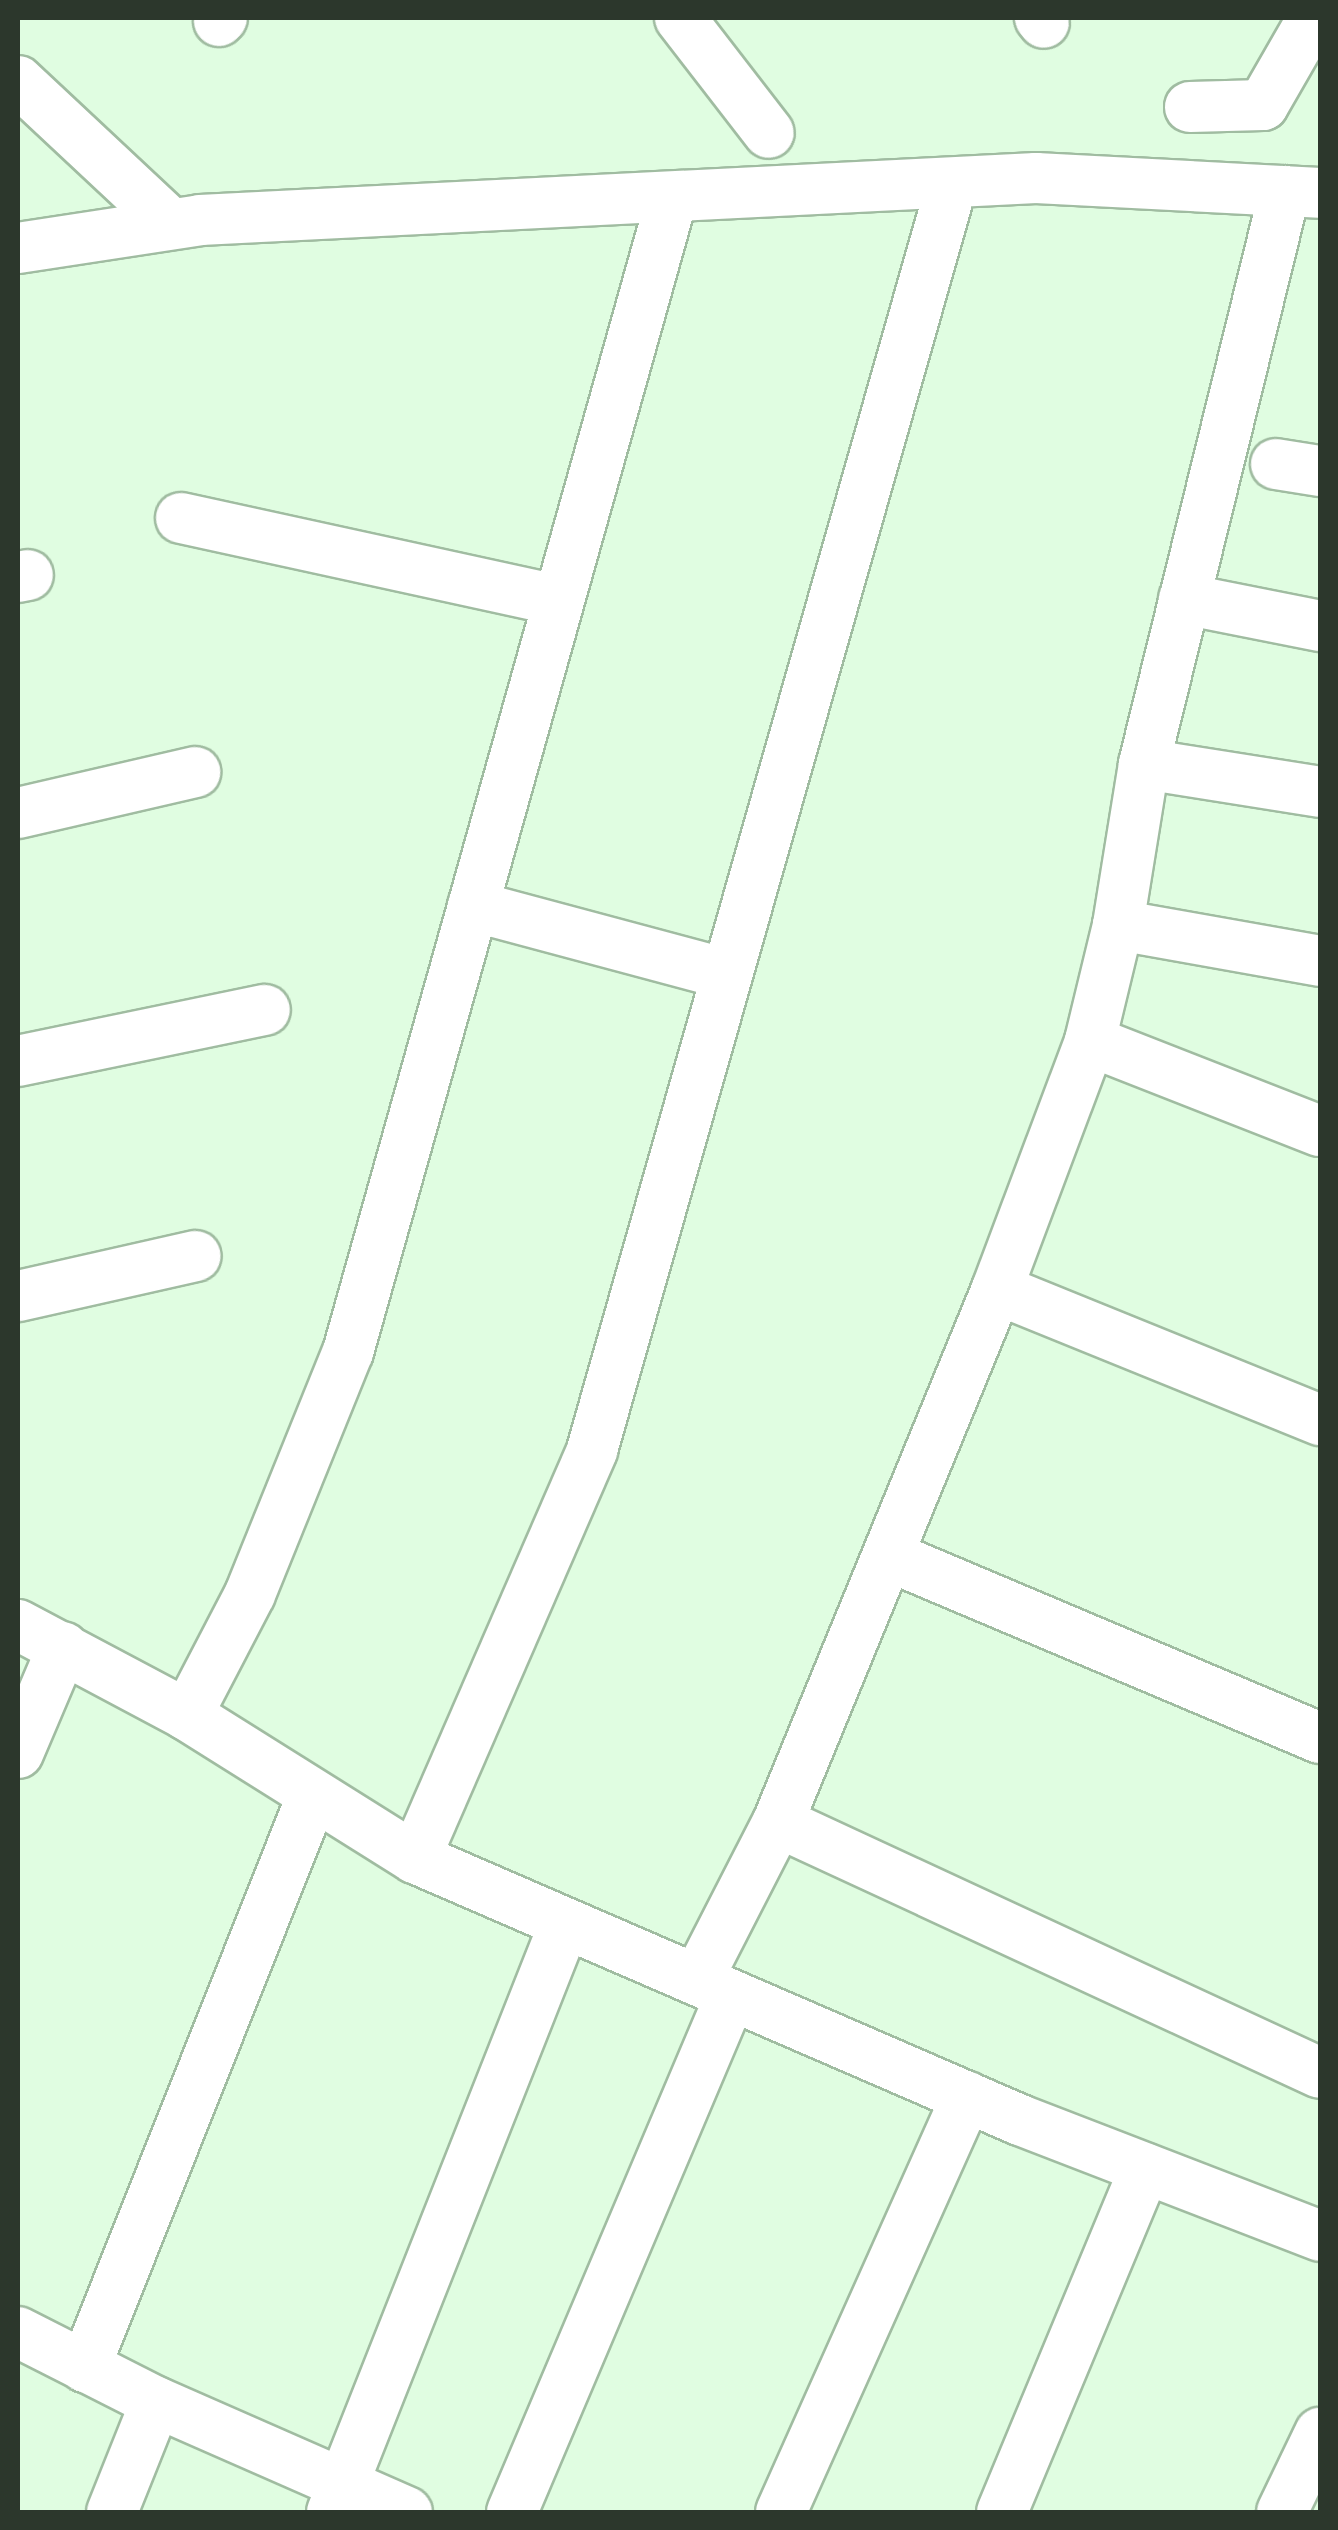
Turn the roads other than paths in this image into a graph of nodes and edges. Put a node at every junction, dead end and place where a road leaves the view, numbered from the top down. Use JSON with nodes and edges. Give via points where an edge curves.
{"nodes":[{"id":1,"x":680,"y":18,"type":"edge"},
{"id":2,"x":1314,"y":18,"type":"edge"},
{"id":3,"x":18,"y":81,"type":"edge"},
{"id":4,"x":1190,"y":107,"type":"dead end"},
{"id":5,"x":769,"y":133,"type":"dead end"},
{"id":6,"x":952,"y":184,"type":"junction"},
{"id":7,"x":1303,"y":192,"type":"edge"},
{"id":8,"x":672,"y":200,"type":"junction"},
{"id":9,"x":171,"y":224,"type":"junction"},
{"id":10,"x":18,"y":248,"type":"edge"},
{"id":11,"x":182,"y":518,"type":"dead end"},
{"id":12,"x":1184,"y":599,"type":"junction"},
{"id":13,"x":558,"y":600,"type":"junction"},
{"id":14,"x":1320,"y":626,"type":"edge"},
{"id":15,"x":1144,"y":764,"type":"junction"},
{"id":16,"x":195,"y":772,"type":"dead end"},
{"id":17,"x":1320,"y":792,"type":"edge"},
{"id":18,"x":18,"y":813,"type":"edge"},
{"id":19,"x":472,"y":906,"type":"junction"},
{"id":20,"x":1118,"y":925,"type":"junction"},
{"id":21,"x":1320,"y":961,"type":"edge"},
{"id":22,"x":727,"y":974,"type":"junction"},
{"id":23,"x":265,"y":1010,"type":"dead end"},
{"id":24,"x":1090,"y":1041,"type":"junction"},
{"id":25,"x":18,"y":1061,"type":"edge"},
{"id":26,"x":1320,"y":1131,"type":"edge"},
{"id":27,"x":196,"y":1256,"type":"dead end"},
{"id":28,"x":996,"y":1289,"type":"junction"},
{"id":29,"x":18,"y":1296,"type":"edge"},
{"id":30,"x":1320,"y":1420,"type":"edge"},
{"id":31,"x":889,"y":1556,"type":"junction"},
{"id":32,"x":18,"y":1625,"type":"edge"},
{"id":33,"x":64,"y":1647,"type":"junction"},
{"id":34,"x":187,"y":1715,"type":"junction"},
{"id":35,"x":1320,"y":1738,"type":"edge"},
{"id":36,"x":18,"y":1753,"type":"edge"},
{"id":37,"x":312,"y":1796,"type":"junction"},
{"id":38,"x":778,"y":1822,"type":"junction"},
{"id":39,"x":416,"y":1858,"type":"junction"},
{"id":40,"x":565,"y":1923,"type":"junction"},
{"id":41,"x":714,"y":1987,"type":"junction"},
{"id":42,"x":1320,"y":2073,"type":"edge"},
{"id":43,"x":967,"y":2096,"type":"junction"},
{"id":44,"x":1146,"y":2168,"type":"junction"},
{"id":45,"x":1320,"y":2236,"type":"edge"},
{"id":46,"x":18,"y":2332,"type":"edge"},
{"id":47,"x":85,"y":2367,"type":"junction"},
{"id":48,"x":156,"y":2402,"type":"junction"},
{"id":49,"x":1320,"y":2433,"type":"edge"},
{"id":50,"x":338,"y":2499,"type":"edge"},
{"id":51,"x":112,"y":2512,"type":"edge"},
{"id":52,"x":407,"y":2512,"type":"edge"},
{"id":53,"x":512,"y":2512,"type":"edge"},
{"id":54,"x":781,"y":2512,"type":"edge"},
{"id":55,"x":1002,"y":2512,"type":"edge"},
{"id":56,"x":1282,"y":2512,"type":"edge"}],
"edges":[{"from":1,"to":5,"type":"street"},
{"from":2,"to":4,"type":"street","via":[[1263,105]]},
{"from":3,"to":9,"type":"street"},
{"from":6,"to":7,"type":"street","via":[[1036,178]]},
{"from":6,"to":8,"type":"street"},
{"from":6,"to":22,"type":"street"},
{"from":7,"to":12,"type":"street"},
{"from":8,"to":9,"type":"street"},
{"from":8,"to":13,"type":"street"},
{"from":9,"to":10,"type":"street"},
{"from":11,"to":13,"type":"street"},
{"from":12,"to":14,"type":"street"},
{"from":12,"to":15,"type":"street"},
{"from":13,"to":19,"type":"street"},
{"from":15,"to":17,"type":"street"},
{"from":15,"to":20,"type":"street"},
{"from":16,"to":18,"type":"street"},
{"from":19,"to":22,"type":"street"},
{"from":19,"to":34,"type":"street","via":[[348,1352],[250,1594]]},
{"from":20,"to":21,"type":"street"},
{"from":20,"to":24,"type":"street"},
{"from":22,"to":39,"type":"street","via":[[592,1450]]},
{"from":23,"to":25,"type":"street"},
{"from":24,"to":26,"type":"street"},
{"from":24,"to":28,"type":"street"},
{"from":27,"to":29,"type":"street"},
{"from":28,"to":30,"type":"street"},
{"from":28,"to":31,"type":"street"},
{"from":31,"to":35,"type":"street"},
{"from":31,"to":38,"type":"street"},
{"from":32,"to":33,"type":"street"},
{"from":33,"to":34,"type":"street"},
{"from":33,"to":36,"type":"street"},
{"from":34,"to":37,"type":"street"},
{"from":37,"to":39,"type":"street"},
{"from":37,"to":47,"type":"street"},
{"from":38,"to":41,"type":"street"},
{"from":38,"to":42,"type":"street"},
{"from":39,"to":40,"type":"street"},
{"from":40,"to":41,"type":"street"},
{"from":40,"to":50,"type":"street"},
{"from":41,"to":43,"type":"street"},
{"from":41,"to":53,"type":"street"},
{"from":43,"to":44,"type":"street"},
{"from":43,"to":54,"type":"street"},
{"from":44,"to":45,"type":"street"},
{"from":44,"to":55,"type":"street"},
{"from":46,"to":47,"type":"street"},
{"from":47,"to":48,"type":"street"},
{"from":48,"to":50,"type":"street"},
{"from":48,"to":51,"type":"street"},
{"from":49,"to":56,"type":"street"},
{"from":50,"to":52,"type":"street"}]}
